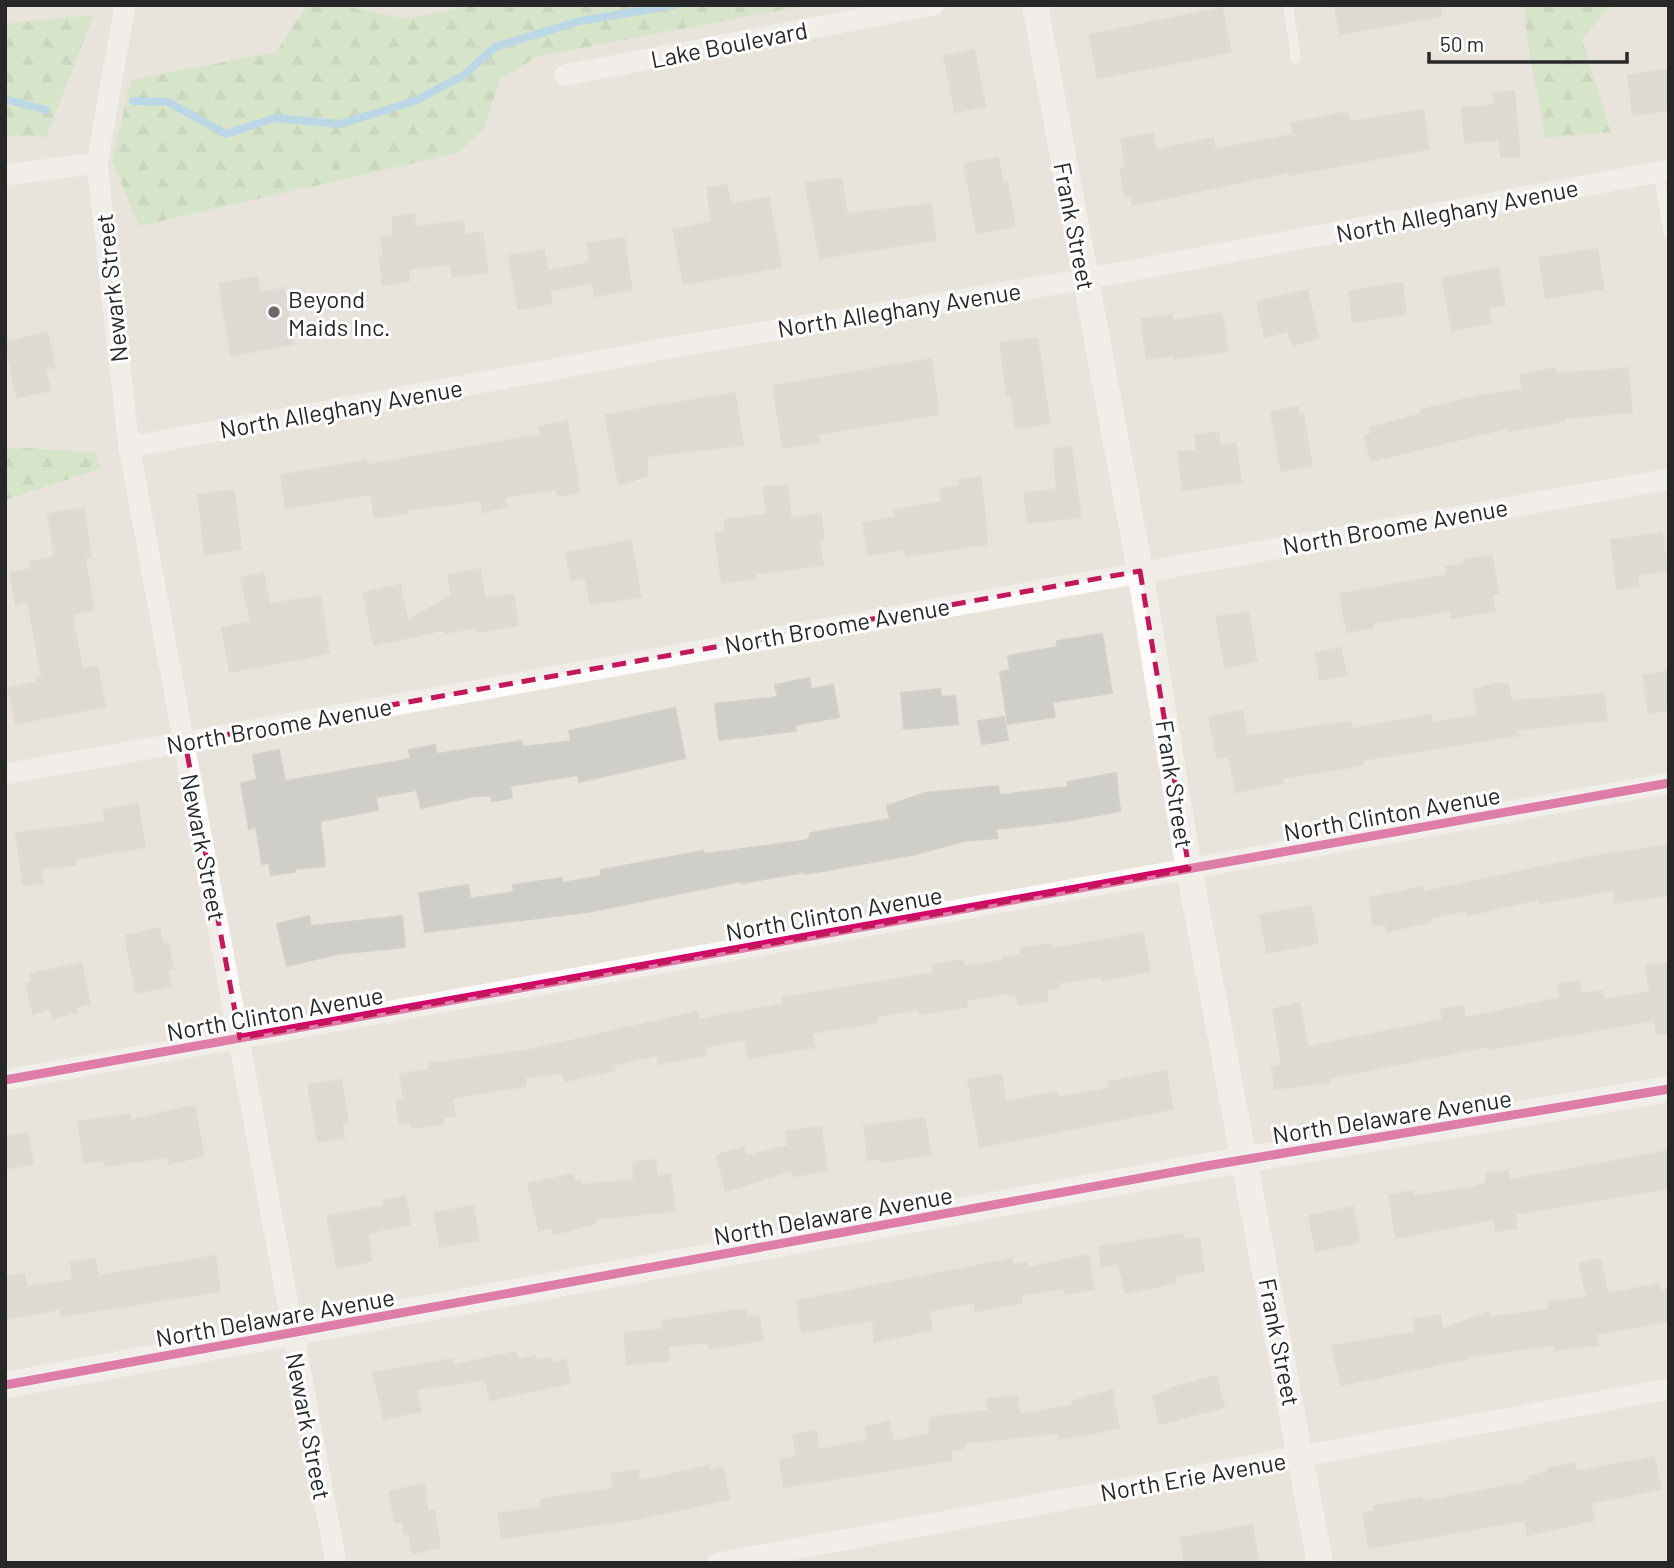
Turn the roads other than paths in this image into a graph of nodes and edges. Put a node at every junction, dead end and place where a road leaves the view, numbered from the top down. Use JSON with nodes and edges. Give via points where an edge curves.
{"nodes":[{"id":1,"x":125,"y":5,"type":"edge"},
{"id":2,"x":934,"y":5,"type":"edge"},
{"id":3,"x":1035,"y":5,"type":"edge"},
{"id":4,"x":1287,"y":5,"type":"edge"},
{"id":5,"x":1296,"y":59,"type":"dead end"},
{"id":6,"x":565,"y":75,"type":"dead end"},
{"id":7,"x":97,"y":163,"type":"junction"},
{"id":8,"x":1663,"y":171,"type":"edge"},
{"id":9,"x":5,"y":175,"type":"edge"},
{"id":10,"x":1669,"y":234,"type":"edge"},
{"id":11,"x":1086,"y":279,"type":"junction"},
{"id":12,"x":129,"y":447,"type":"junction"},
{"id":13,"x":1669,"y":479,"type":"edge"},
{"id":14,"x":1140,"y":571,"type":"junction"},
{"id":15,"x":185,"y":742,"type":"junction"},
{"id":16,"x":5,"y":775,"type":"edge"},
{"id":17,"x":1669,"y":783,"type":"edge"},
{"id":18,"x":1189,"y":869,"type":"junction"},
{"id":19,"x":240,"y":1038,"type":"junction"},
{"id":20,"x":5,"y":1080,"type":"edge"},
{"id":21,"x":1669,"y":1088,"type":"edge"},
{"id":22,"x":1245,"y":1159,"type":"junction"},
{"id":23,"x":291,"y":1333,"type":"junction"},
{"id":24,"x":5,"y":1385,"type":"edge"},
{"id":25,"x":1669,"y":1390,"type":"edge"},
{"id":26,"x":1302,"y":1456,"type":"junction"},
{"id":27,"x":336,"y":1563,"type":"edge"},
{"id":28,"x":718,"y":1563,"type":"edge"},
{"id":29,"x":1320,"y":1563,"type":"edge"}],
"edges":[{"from":1,"to":7,"type":"street","name":"Newark Street"},
{"from":2,"to":6,"type":"street","name":"Lake Boulevard"},
{"from":3,"to":11,"type":"street","name":"Frank Street"},
{"from":4,"to":5,"type":"lane"},
{"from":7,"to":9,"type":"street"},
{"from":7,"to":12,"type":"street","name":"Newark Street"},
{"from":8,"to":10,"type":"lane"},
{"from":8,"to":11,"type":"street","name":"North Alleghany Avenue"},
{"from":11,"to":12,"type":"street","name":"North Alleghany Avenue","via":[[697,343]]},
{"from":11,"to":14,"type":"street","name":"Frank Street"},
{"from":12,"to":15,"type":"street","name":"Newark Street"},
{"from":13,"to":14,"type":"street","name":"North Broome Avenue"},
{"from":14,"to":15,"type":"street","name":"North Broome Avenue"},
{"from":14,"to":18,"type":"street","name":"Frank Street"},
{"from":15,"to":16,"type":"street","name":"North Broome Avenue"},
{"from":15,"to":19,"type":"street","name":"Newark Street"},
{"from":17,"to":18,"type":"street","name":"North Clinton Avenue"},
{"from":18,"to":19,"type":"street","name":"North Clinton Avenue"},
{"from":18,"to":22,"type":"street","name":"Frank Street"},
{"from":19,"to":20,"type":"street","name":"North Clinton Avenue"},
{"from":19,"to":23,"type":"street","name":"Newark Street"},
{"from":21,"to":22,"type":"street","name":"North Delaware Avenue"},
{"from":22,"to":23,"type":"street","name":"North Delaware Avenue"},
{"from":22,"to":26,"type":"street","name":"Frank Street"},
{"from":23,"to":24,"type":"street","name":"North Delaware Avenue"},
{"from":23,"to":27,"type":"street","name":"Newark Street"},
{"from":25,"to":26,"type":"street","name":"North Erie Avenue"},
{"from":26,"to":28,"type":"street","name":"North Erie Avenue"},
{"from":26,"to":29,"type":"street","name":"Frank Street"}]}
